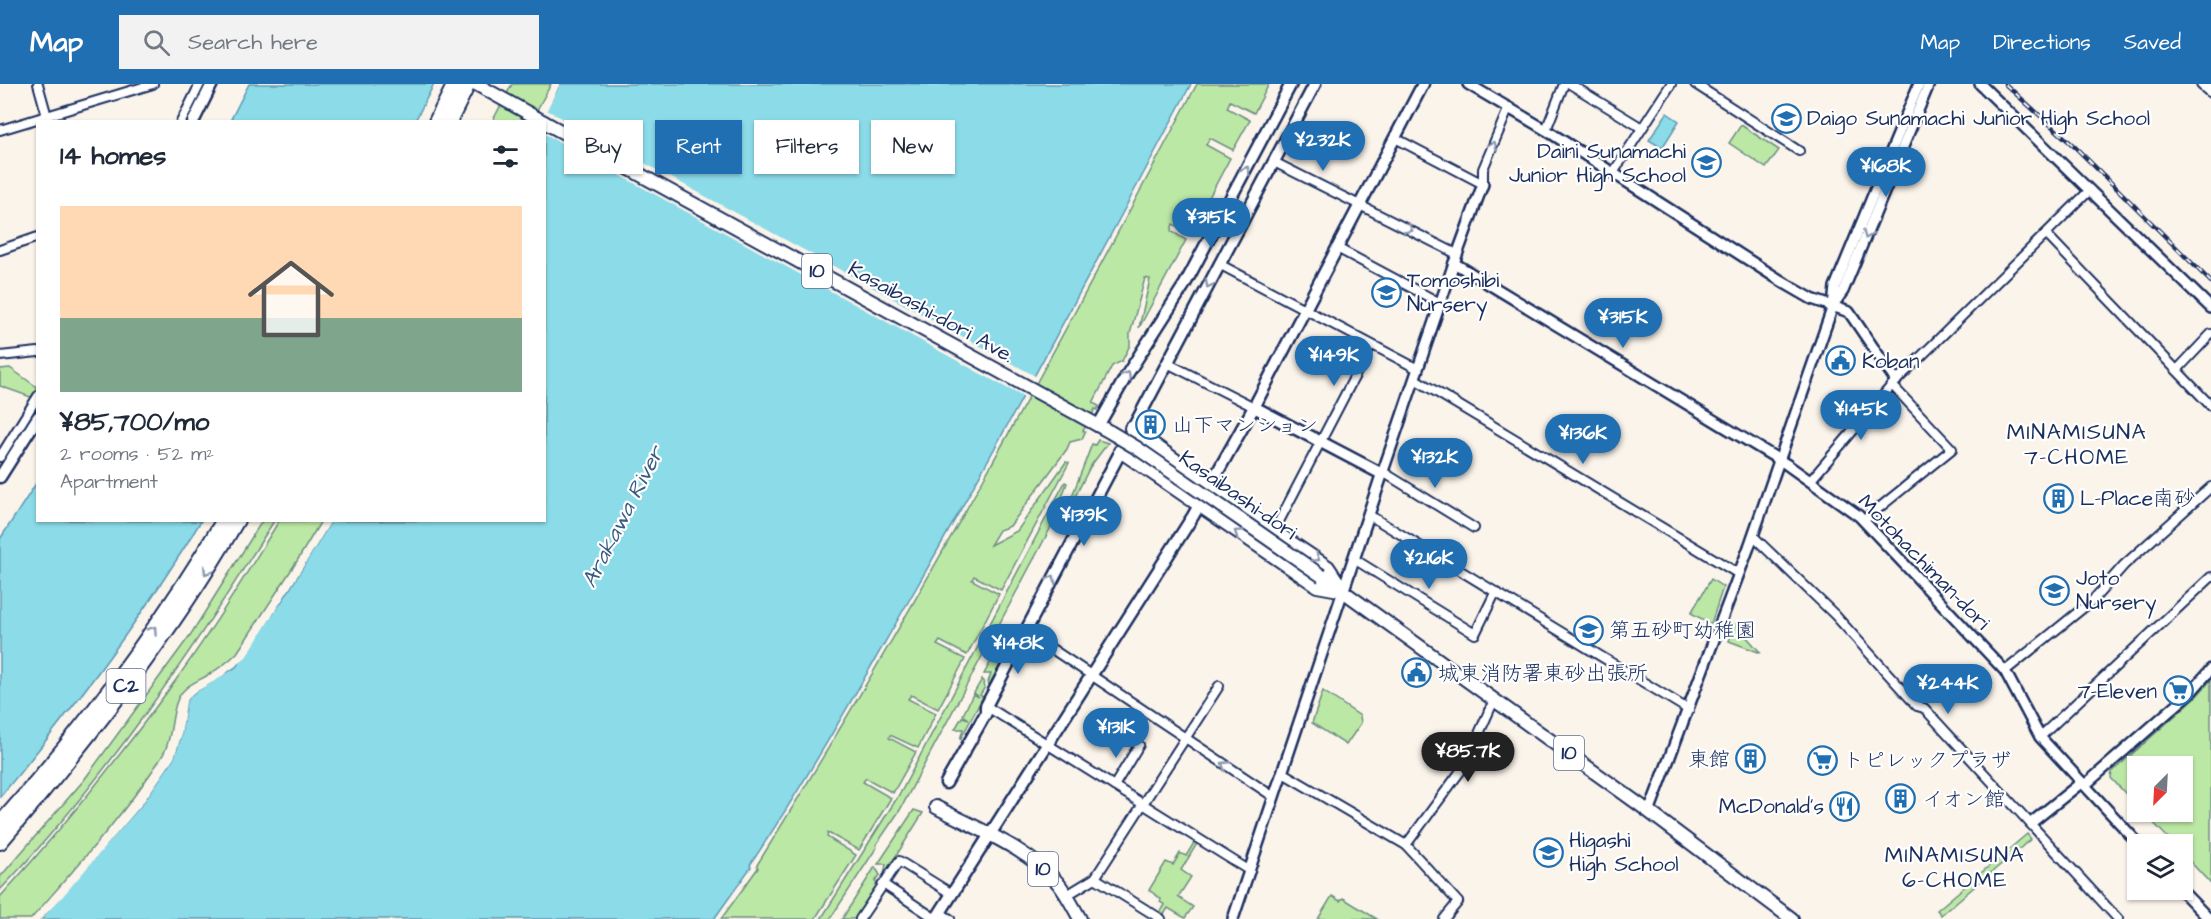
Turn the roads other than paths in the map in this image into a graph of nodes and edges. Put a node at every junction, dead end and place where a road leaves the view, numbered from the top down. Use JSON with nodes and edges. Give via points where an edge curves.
{"nodes":[{"id":1,"x":38,"y":84,"type":"edge"},
{"id":2,"x":153,"y":84,"type":"edge"},
{"id":3,"x":200,"y":84,"type":"edge"},
{"id":4,"x":212,"y":84,"type":"edge"},
{"id":5,"x":456,"y":84,"type":"edge"},
{"id":6,"x":468,"y":84,"type":"edge"},
{"id":7,"x":476,"y":84,"type":"edge"},
{"id":8,"x":1291,"y":84,"type":"edge"},
{"id":9,"x":1315,"y":84,"type":"edge"},
{"id":10,"x":1423,"y":84,"type":"edge"},
{"id":11,"x":1468,"y":84,"type":"edge"},
{"id":12,"x":1564,"y":84,"type":"edge"},
{"id":13,"x":1570,"y":84,"type":"edge"},
{"id":14,"x":1671,"y":84,"type":"edge"},
{"id":15,"x":1919,"y":84,"type":"edge"},
{"id":16,"x":1929,"y":84,"type":"edge"},
{"id":17,"x":1980,"y":84,"type":"edge"},
{"id":18,"x":2204,"y":84,"type":"edge"},
{"id":19,"x":1701,"y":85,"type":"edge"},
{"id":20,"x":2211,"y":91,"type":"edge"},
{"id":21,"x":1509,"y":107,"type":"junction"},
{"id":22,"x":48,"y":119,"type":"edge"},
{"id":23,"x":182,"y":120,"type":"edge"},
{"id":24,"x":194,"y":120,"type":"edge"},
{"id":25,"x":437,"y":120,"type":"edge"},
{"id":26,"x":450,"y":120,"type":"edge"},
{"id":27,"x":540,"y":120,"type":"edge"},
{"id":28,"x":36,"y":122,"type":"edge"},
{"id":29,"x":546,"y":123,"type":"edge"},
{"id":30,"x":1642,"y":128,"type":"junction"},
{"id":31,"x":0,"y":130,"type":"edge"},
{"id":32,"x":1546,"y":130,"type":"junction"},
{"id":33,"x":1395,"y":138,"type":"junction"},
{"id":34,"x":1798,"y":151,"type":"dead end"},
{"id":35,"x":1274,"y":162,"type":"junction"},
{"id":36,"x":1613,"y":173,"type":"junction"},
{"id":37,"x":1483,"y":184,"type":"junction"},
{"id":38,"x":2090,"y":189,"type":"junction"},
{"id":39,"x":1360,"y":204,"type":"junction"},
{"id":40,"x":2046,"y":234,"type":"junction"},
{"id":41,"x":36,"y":238,"type":"edge"},
{"id":42,"x":1337,"y":248,"type":"junction"},
{"id":43,"x":0,"y":250,"type":"edge"},
{"id":44,"x":1456,"y":258,"type":"junction"},
{"id":45,"x":1219,"y":264,"type":"junction"},
{"id":46,"x":1440,"y":303,"type":"junction"},
{"id":47,"x":1833,"y":306,"type":"junction"},
{"id":48,"x":2211,"y":308,"type":"edge"},
{"id":49,"x":1305,"y":309,"type":"junction"},
{"id":50,"x":2211,"y":334,"type":"edge"},
{"id":51,"x":1371,"y":345,"type":"junction"},
{"id":52,"x":36,"y":352,"type":"edge"},
{"id":53,"x":0,"y":356,"type":"edge"},
{"id":54,"x":1167,"y":363,"type":"junction"},
{"id":55,"x":1418,"y":369,"type":"junction"},
{"id":56,"x":2176,"y":370,"type":"junction"},
{"id":57,"x":1415,"y":379,"type":"junction"},
{"id":58,"x":1894,"y":383,"type":"junction"},
{"id":59,"x":36,"y":399,"type":"edge"},
{"id":60,"x":2211,"y":406,"type":"edge"},
{"id":61,"x":1254,"y":407,"type":"junction"},
{"id":62,"x":36,"y":420,"type":"edge"},
{"id":63,"x":1093,"y":423,"type":"junction"},
{"id":64,"x":1131,"y":428,"type":"junction"},
{"id":65,"x":1110,"y":432,"type":"joint"},
{"id":66,"x":1320,"y":442,"type":"junction"},
{"id":67,"x":1120,"y":451,"type":"junction"},
{"id":68,"x":0,"y":457,"type":"edge"},
{"id":69,"x":1778,"y":459,"type":"junction"},
{"id":70,"x":1383,"y":473,"type":"junction"},
{"id":71,"x":0,"y":477,"type":"edge"},
{"id":72,"x":1811,"y":480,"type":"junction"},
{"id":73,"x":1211,"y":485,"type":"junction"},
{"id":74,"x":2211,"y":486,"type":"edge"},
{"id":75,"x":1199,"y":506,"type":"junction"},
{"id":76,"x":1369,"y":515,"type":"junction"},
{"id":77,"x":1864,"y":520,"type":"junction"},
{"id":78,"x":223,"y":522,"type":"edge"},
{"id":79,"x":236,"y":522,"type":"edge"},
{"id":80,"x":1474,"y":528,"type":"dead end"},
{"id":81,"x":1274,"y":531,"type":"junction"},
{"id":82,"x":1753,"y":536,"type":"junction"},
{"id":83,"x":1354,"y":559,"type":"junction"},
{"id":84,"x":1739,"y":574,"type":"junction"},
{"id":85,"x":2211,"y":577,"type":"edge"},
{"id":86,"x":1343,"y":591,"type":"junction"},
{"id":87,"x":1495,"y":593,"type":"junction"},
{"id":88,"x":1025,"y":631,"type":"junction"},
{"id":89,"x":2211,"y":669,"type":"edge"},
{"id":90,"x":2005,"y":671,"type":"junction"},
{"id":91,"x":1092,"y":676,"type":"junction"},
{"id":92,"x":1219,"y":686,"type":"dead end"},
{"id":93,"x":1494,"y":700,"type":"junction"},
{"id":94,"x":986,"y":706,"type":"junction"},
{"id":95,"x":1689,"y":710,"type":"junction"},
{"id":96,"x":2040,"y":737,"type":"junction"},
{"id":97,"x":1185,"y":739,"type":"junction"},
{"id":98,"x":1048,"y":744,"type":"junction"},
{"id":99,"x":1139,"y":746,"type":"dead end"},
{"id":100,"x":1283,"y":773,"type":"junction"},
{"id":101,"x":946,"y":783,"type":"dead end"},
{"id":102,"x":2083,"y":784,"type":"junction"},
{"id":103,"x":1114,"y":786,"type":"junction"},
{"id":104,"x":1274,"y":797,"type":"junction"},
{"id":105,"x":1143,"y":804,"type":"junction"},
{"id":106,"x":936,"y":807,"type":"dead end"},
{"id":107,"x":1649,"y":812,"type":"junction"},
{"id":108,"x":2031,"y":823,"type":"junction"},
{"id":109,"x":0,"y":824,"type":"edge"},
{"id":110,"x":2130,"y":834,"type":"edge"},
{"id":111,"x":990,"y":836,"type":"junction"},
{"id":112,"x":0,"y":842,"type":"edge"},
{"id":113,"x":1406,"y":845,"type":"junction"},
{"id":114,"x":1250,"y":871,"type":"junction"},
{"id":115,"x":1095,"y":878,"type":"junction"},
{"id":116,"x":883,"y":884,"type":"junction"},
{"id":117,"x":952,"y":894,"type":"junction"},
{"id":118,"x":1067,"y":895,"type":"junction"},
{"id":119,"x":2191,"y":900,"type":"edge"},
{"id":120,"x":938,"y":916,"type":"edge"},
{"id":121,"x":2116,"y":918,"type":"edge"},
{"id":122,"x":860,"y":919,"type":"edge"},
{"id":123,"x":950,"y":919,"type":"edge"},
{"id":124,"x":1080,"y":919,"type":"edge"},
{"id":125,"x":1161,"y":919,"type":"edge"},
{"id":126,"x":1233,"y":919,"type":"edge"},
{"id":127,"x":1444,"y":919,"type":"edge"},
{"id":128,"x":1792,"y":919,"type":"edge"},
{"id":129,"x":2209,"y":919,"type":"edge"}],
"edges":[{"from":1,"to":22,"type":"street"},
{"from":2,"to":22,"type":"street"},
{"from":3,"to":23,"type":"street"},
{"from":4,"to":24,"type":"main road"},
{"from":5,"to":25,"type":"highway"},
{"from":6,"to":26,"type":"highway"},
{"from":7,"to":27,"type":"main road","name":"Kasaibashi-dori Ave.","number":"10"},
{"from":63,"to":8,"type":"main road","one_way":true,"via":[[1185,284]]},
{"from":9,"to":35,"type":"main road"},
{"from":10,"to":33,"type":"main road"},
{"from":11,"to":21,"type":"street"},
{"from":12,"to":32,"type":"street"},
{"from":13,"to":30,"type":"street"},
{"from":14,"to":30,"type":"street"},
{"from":15,"to":47,"type":"street","via":[[1835,287]]},
{"from":16,"to":47,"type":"street","one_way":true,"via":[[1844,291]]},
{"from":17,"to":38,"type":"street"},
{"from":18,"to":20,"type":"main road"},
{"from":19,"to":34,"type":"street"},
{"from":21,"to":32,"type":"street"},
{"from":37,"to":21,"type":"street","one_way":true,"via":[[1483,169]]},
{"from":28,"to":31,"type":"street"},
{"from":29,"to":63,"type":"main road","name":"Kasaibashi-dori Ave.","number":"10"},
{"from":30,"to":36,"type":"street"},
{"from":32,"to":36,"type":"street"},
{"from":33,"to":37,"type":"street"},
{"from":33,"to":39,"type":"main road"},
{"from":35,"to":39,"type":"street"},
{"from":35,"to":45,"type":"main road"},
{"from":36,"to":47,"type":"street","via":[[1786,284]]},
{"from":37,"to":44,"type":"street"},
{"from":38,"to":40,"type":"street"},
{"from":38,"to":48,"type":"street"},
{"from":39,"to":42,"type":"main road"},
{"from":39,"to":44,"type":"street","one_way":true},
{"from":40,"to":56,"type":"street"},
{"from":40,"to":58,"type":"street"},
{"from":41,"to":43,"type":"street"},
{"from":42,"to":46,"type":"street"},
{"from":42,"to":49,"type":"main road"},
{"from":44,"to":46,"type":"street"},
{"from":44,"to":69,"type":"street","name":"Motohachiman-dori"},
{"from":45,"to":49,"type":"street"},
{"from":45,"to":54,"type":"main road","one_way":true},
{"from":46,"to":55,"type":"street"},
{"from":47,"to":58,"type":"street","via":[[1854,318]]},
{"from":47,"to":69,"type":"street"},
{"from":49,"to":51,"type":"street"},
{"from":49,"to":61,"type":"main road"},
{"from":50,"to":56,"type":"street"},
{"from":51,"to":55,"type":"street"},
{"from":51,"to":66,"type":"street"},
{"from":52,"to":53,"type":"street"},
{"from":54,"to":61,"type":"street"},
{"from":54,"to":64,"type":"main road"},
{"from":55,"to":57,"type":"street"},
{"from":56,"to":60,"type":"street"},
{"from":57,"to":70,"type":"street"},
{"from":57,"to":84,"type":"street"},
{"from":58,"to":72,"type":"street"},
{"from":58,"to":77,"type":"street","via":[[1952,449]]},
{"from":59,"to":68,"type":"street"},
{"from":61,"to":66,"type":"main road"},
{"from":61,"to":73,"type":"main road"},
{"from":62,"to":71,"type":"main road"},
{"from":63,"to":65,"type":"main road","name":"Kasaibashi-dori Ave.","number":"10"},
{"from":64,"to":67,"type":"main road"},
{"from":64,"to":73,"type":"main road","number":"10"},
{"from":65,"to":86,"type":"main road","name":"Kasaibashi-dori","number":"10","bridge":true},
{"from":66,"to":70,"type":"main road"},
{"from":66,"to":81,"type":"street"},
{"from":67,"to":75,"type":"main road","number":"10"},
{"from":88,"to":67,"type":"main road","one_way":true},
{"from":69,"to":72,"type":"street","name":"Motohachiman-dori"},
{"from":69,"to":82,"type":"street"},
{"from":70,"to":76,"type":"main road"},
{"from":70,"to":80,"type":"street"},
{"from":72,"to":77,"type":"street","name":"Motohachiman-dori"},
{"from":73,"to":75,"type":"main road"},
{"from":73,"to":81,"type":"main road","number":"10"},
{"from":74,"to":90,"type":"street","via":[[2124,565],[2093,600]]},
{"from":86,"to":75,"type":"main road","number":"10","one_way":true,"via":[[1317,586]]},
{"from":75,"to":91,"type":"main road"},
{"from":76,"to":83,"type":"main road"},
{"from":76,"to":87,"type":"street"},
{"from":77,"to":90,"type":"street","name":"Motohachiman-dori"},
{"from":109,"to":78,"type":"highway","number":"C2","one_way":true,"via":[[132,659]]},
{"from":79,"to":112,"type":"highway","number":"C2","one_way":true,"via":[[198,586],[145,661]]},
{"from":81,"to":86,"type":"main road","number":"10","one_way":true,"via":[[1328,567]]},
{"from":82,"to":84,"type":"street"},
{"from":82,"to":108,"type":"street","via":[[1835,615]]},
{"from":83,"to":86,"type":"main road"},
{"from":83,"to":87,"type":"street","via":[[1475,634]]},
{"from":84,"to":95,"type":"street"},
{"from":85,"to":96,"type":"street"},
{"from":86,"to":93,"type":"main road","number":"10"},
{"from":86,"to":100,"type":"street"},
{"from":87,"to":95,"type":"street"},
{"from":88,"to":91,"type":"street"},
{"from":88,"to":94,"type":"main road"},
{"from":89,"to":102,"type":"street","via":[[2190,693]]},
{"from":90,"to":96,"type":"street","name":"Motohachiman-dori"},
{"from":91,"to":97,"type":"street"},
{"from":91,"to":98,"type":"main road"},
{"from":92,"to":97,"type":"street"},
{"from":93,"to":107,"type":"main road","number":"10"},
{"from":93,"to":113,"type":"street","via":[[1465,765]]},
{"from":94,"to":98,"type":"street"},
{"from":94,"to":101,"type":"main road","via":[[986,713]]},
{"from":95,"to":107,"type":"street"},
{"from":96,"to":102,"type":"street","name":"Motohachiman-dori"},
{"from":104,"to":97,"type":"street","one_way":true},
{"from":97,"to":105,"type":"street"},
{"from":98,"to":103,"type":"street"},
{"from":98,"to":111,"type":"main road"},
{"from":99,"to":103,"type":"street"},
{"from":100,"to":104,"type":"street"},
{"from":100,"to":113,"type":"street"},
{"from":102,"to":108,"type":"street"},
{"from":102,"to":110,"type":"street","name":"Motohachiman-dori"},
{"from":103,"to":105,"type":"street"},
{"from":104,"to":114,"type":"street"},
{"from":105,"to":114,"type":"street"},
{"from":105,"to":115,"type":"street"},
{"from":106,"to":111,"type":"main road","number":"10"},
{"from":107,"to":128,"type":"main road","number":"10"},
{"from":108,"to":121,"type":"street"},
{"from":111,"to":117,"type":"main road"},
{"from":111,"to":118,"type":"main road","number":"10","via":[[1040,866]]},
{"from":113,"to":127,"type":"street","via":[[1458,902]]},
{"from":114,"to":126,"type":"street"},
{"from":115,"to":118,"type":"street"},
{"from":115,"to":125,"type":"street"},
{"from":116,"to":117,"type":"street","via":[[899,861]]},
{"from":116,"to":120,"type":"street"},
{"from":116,"to":122,"type":"street"},
{"from":117,"to":120,"type":"main road"},
{"from":118,"to":124,"type":"main road","number":"10"},
{"from":119,"to":129,"type":"street"},
{"from":120,"to":123,"type":"street"}]}
